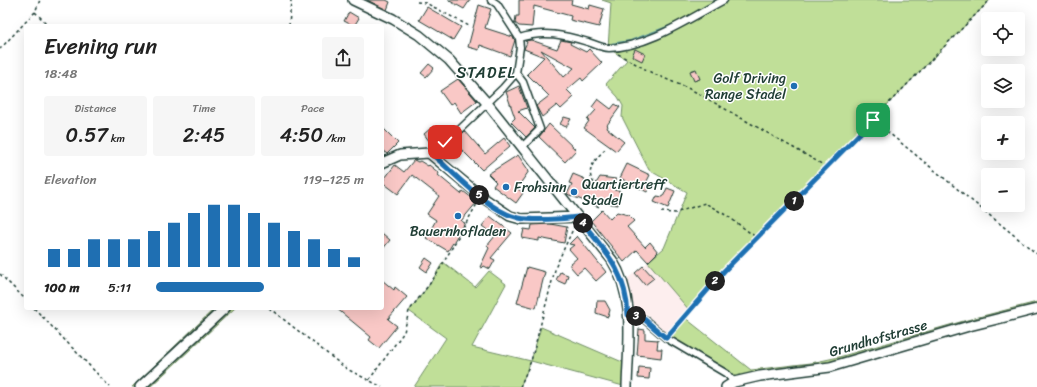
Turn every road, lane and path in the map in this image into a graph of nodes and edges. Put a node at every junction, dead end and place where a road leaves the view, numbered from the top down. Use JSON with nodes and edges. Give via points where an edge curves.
{"nodes":[{"id":1,"x":40,"y":0,"type":"edge"},
{"id":2,"x":291,"y":0,"type":"edge"},
{"id":3,"x":353,"y":0,"type":"edge"},
{"id":4,"x":490,"y":0,"type":"edge"},
{"id":5,"x":724,"y":0,"type":"edge"},
{"id":6,"x":990,"y":0,"type":"edge"},
{"id":7,"x":417,"y":2,"type":"dead end"},
{"id":8,"x":35,"y":12,"type":"junction"},
{"id":9,"x":47,"y":24,"type":"edge"},
{"id":10,"x":289,"y":24,"type":"edge"},
{"id":11,"x":469,"y":26,"type":"dead end"},
{"id":12,"x":519,"y":38,"type":"junction"},
{"id":13,"x":608,"y":48,"type":"junction"},
{"id":14,"x":0,"y":49,"type":"edge"},
{"id":15,"x":516,"y":73,"type":"junction"},
{"id":16,"x":487,"y":103,"type":"junction"},
{"id":17,"x":873,"y":120,"type":"junction"},
{"id":18,"x":522,"y":146,"type":"junction"},
{"id":19,"x":605,"y":149,"type":"dead end"},
{"id":20,"x":433,"y":155,"type":"junction"},
{"id":21,"x":384,"y":162,"type":"edge"},
{"id":22,"x":827,"y":167,"type":"junction"},
{"id":23,"x":594,"y":183,"type":"dead end"},
{"id":24,"x":482,"y":197,"type":"junction"},
{"id":25,"x":661,"y":212,"type":"dead end"},
{"id":26,"x":578,"y":217,"type":"junction"},
{"id":27,"x":757,"y":238,"type":"junction"},
{"id":28,"x":1037,"y":254,"type":"edge"},
{"id":29,"x":0,"y":274,"type":"edge"},
{"id":30,"x":24,"y":298,"type":"edge"},
{"id":31,"x":1037,"y":309,"type":"edge"},
{"id":32,"x":36,"y":310,"type":"edge"},
{"id":33,"x":223,"y":310,"type":"edge"},
{"id":34,"x":271,"y":310,"type":"edge"},
{"id":35,"x":628,"y":315,"type":"junction"},
{"id":36,"x":666,"y":338,"type":"junction"},
{"id":37,"x":369,"y":380,"type":"junction"},
{"id":38,"x":730,"y":384,"type":"edge"},
{"id":39,"x":110,"y":387,"type":"edge"},
{"id":40,"x":140,"y":387,"type":"edge"},
{"id":41,"x":382,"y":387,"type":"edge"},
{"id":42,"x":520,"y":387,"type":"edge"},
{"id":43,"x":627,"y":387,"type":"edge"}],
"edges":[{"from":1,"to":8,"type":"path"},
{"from":2,"to":10,"type":"path"},
{"from":3,"to":16,"type":"street","via":[[419,35],[449,60]]},
{"from":4,"to":12,"type":"street","via":[[497,4]]},
{"from":5,"to":13,"type":"street","via":[[660,34]]},
{"from":6,"to":17,"type":"path"},
{"from":7,"to":11,"type":"path"},
{"from":8,"to":9,"type":"path"},
{"from":8,"to":14,"type":"path"},
{"from":12,"to":13,"type":"street","via":[[534,34],[564,36]]},
{"from":12,"to":15,"type":"street"},
{"from":13,"to":22,"type":"path","via":[[654,74],[692,90]]},
{"from":15,"to":16,"type":"street"},
{"from":15,"to":18,"type":"street","via":[[523,82],[540,129]]},
{"from":16,"to":18,"type":"street"},
{"from":16,"to":20,"type":"street"},
{"from":17,"to":22,"type":"path"},
{"from":17,"to":28,"type":"path"},
{"from":18,"to":26,"type":"street"},
{"from":19,"to":23,"type":"path","via":[[592,164],[591,174]]},
{"from":20,"to":21,"type":"street","via":[[400,155]]},
{"from":20,"to":24,"type":"street"},
{"from":22,"to":27,"type":"path"},
{"from":24,"to":26,"type":"street","via":[[510,216],[521,219]]},
{"from":24,"to":37,"type":"path","via":[[437,274],[409,311],[404,332]]},
{"from":25,"to":27,"type":"path","via":[[675,213],[705,203]]},
{"from":26,"to":35,"type":"street","via":[[618,269],[626,290]]},
{"from":26,"to":42,"type":"path","via":[[556,266],[531,361]]},
{"from":27,"to":36,"type":"path","via":[[724,271]]},
{"from":29,"to":30,"type":"path"},
{"from":31,"to":38,"type":"street","name":"Grundhofstrasse","via":[[830,367],[760,376]]},
{"from":32,"to":39,"type":"path"},
{"from":33,"to":40,"type":"street"},
{"from":34,"to":37,"type":"path","via":[[347,369]]},
{"from":35,"to":36,"type":"street","via":[[644,319]]},
{"from":35,"to":43,"type":"street"},
{"from":36,"to":38,"type":"street","via":[[727,374]]},
{"from":37,"to":41,"type":"path"}]}
